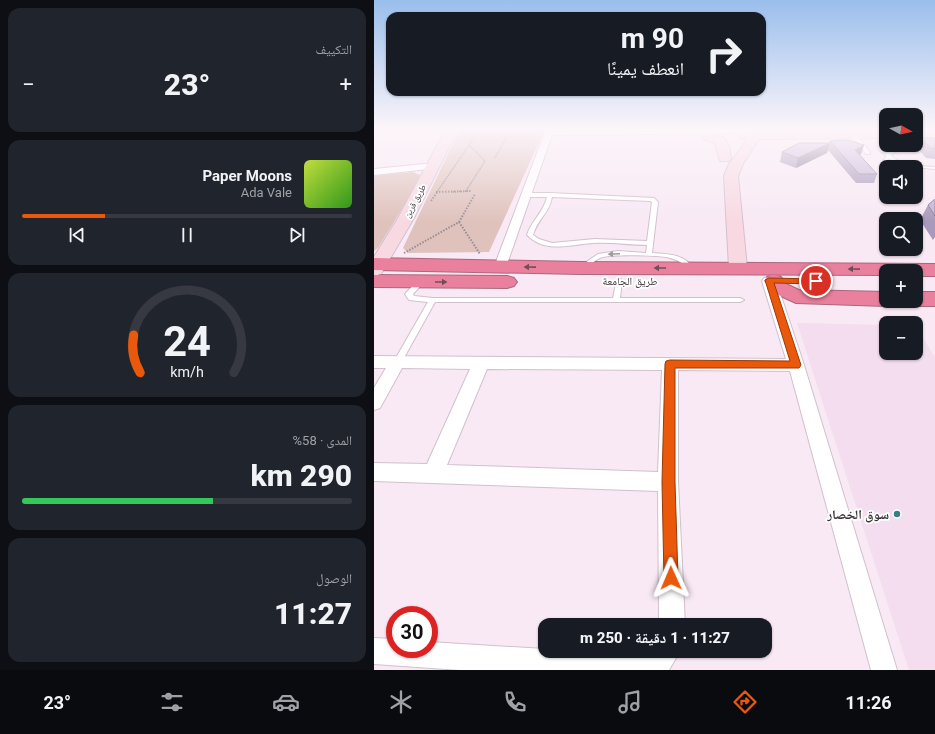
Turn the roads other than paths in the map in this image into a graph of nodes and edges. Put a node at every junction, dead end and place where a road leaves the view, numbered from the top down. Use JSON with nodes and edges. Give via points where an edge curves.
{"nodes":[{"id":1,"x":437,"y":160,"type":"edge"},
{"id":2,"x":538,"y":160,"type":"edge"},
{"id":3,"x":725,"y":160,"type":"edge"},
{"id":4,"x":738,"y":160,"type":"edge"},
{"id":5,"x":898,"y":160,"type":"edge"},
{"id":6,"x":434,"y":166,"type":"junction"},
{"id":7,"x":935,"y":168,"type":"edge"},
{"id":8,"x":374,"y":172,"type":"edge"},
{"id":9,"x":731,"y":176,"type":"junction"},
{"id":10,"x":526,"y":195,"type":"junction"},
{"id":11,"x":550,"y":195,"type":"junction"},
{"id":12,"x":736,"y":224,"type":"junction"},
{"id":13,"x":651,"y":243,"type":"junction"},
{"id":14,"x":649,"y":254,"type":"junction"},
{"id":15,"x":935,"y":257,"type":"edge"},
{"id":16,"x":494,"y":267,"type":"junction"},
{"id":17,"x":581,"y":268,"type":"junction"},
{"id":18,"x":690,"y":268,"type":"junction"},
{"id":19,"x":738,"y":268,"type":"junction"},
{"id":20,"x":377,"y":269,"type":"edge"},
{"id":21,"x":935,"y":270,"type":"edge"},
{"id":22,"x":769,"y":273,"type":"junction"},
{"id":23,"x":879,"y":281,"type":"edge"},
{"id":24,"x":420,"y":282,"type":"junction"},
{"id":25,"x":923,"y":282,"type":"edge"},
{"id":26,"x":935,"y":282,"type":"edge"},
{"id":27,"x":618,"y":290,"type":"junction"},
{"id":28,"x":935,"y":298,"type":"edge"},
{"id":29,"x":879,"y":299,"type":"edge"},
{"id":30,"x":923,"y":299,"type":"edge"},
{"id":31,"x":433,"y":300,"type":"junction"},
{"id":32,"x":740,"y":300,"type":"dead end"},
{"id":33,"x":374,"y":362,"type":"edge"},
{"id":34,"x":398,"y":363,"type":"junction"},
{"id":35,"x":481,"y":363,"type":"junction"},
{"id":36,"x":670,"y":364,"type":"junction"},
{"id":37,"x":796,"y":365,"type":"junction"},
{"id":38,"x":374,"y":403,"type":"edge"},
{"id":39,"x":374,"y":472,"type":"edge"},
{"id":40,"x":433,"y":474,"type":"junction"},
{"id":41,"x":668,"y":482,"type":"junction"},
{"id":42,"x":672,"y":618,"type":"edge"},
{"id":43,"x":374,"y":651,"type":"edge"},
{"id":44,"x":662,"y":658,"type":"edge"},
{"id":45,"x":884,"y":670,"type":"edge"}],
"edges":[{"from":1,"to":6,"type":"street","name":"طريق قرين"},
{"from":2,"to":10,"type":"street"},
{"from":3,"to":9,"type":"street"},
{"from":4,"to":9,"type":"street"},
{"from":5,"to":7,"type":"lane","via":[[911,166]]},
{"from":6,"to":8,"type":"street"},
{"from":6,"to":20,"type":"street","name":"طريق قرين","via":[[424,198]]},
{"from":9,"to":12,"type":"street"},
{"from":10,"to":11,"type":"lane"},
{"from":10,"to":16,"type":"street"},
{"from":11,"to":13,"type":"lane","via":[[652,199],[655,202]]},
{"from":11,"to":13,"type":"lane","via":[[550,202],[545,211],[531,229],[530,235],[534,240],[558,245],[595,241]]},
{"from":12,"to":19,"type":"street"},
{"from":12,"to":22,"type":"street"},
{"from":13,"to":14,"type":"lane"},
{"from":14,"to":17,"type":"lane","one_way":true,"via":[[607,254],[594,258]]},
{"from":14,"to":18,"type":"lane","via":[[677,257]]},
{"from":15,"to":22,"type":"highway","via":[[842,255],[787,259]]},
{"from":17,"to":16,"type":"highway","name":"طريق الجامعة","one_way":true},
{"from":16,"to":20,"type":"highway","name":"طريق الجامعة"},
{"from":18,"to":17,"type":"highway","name":"طريق الجامعة","one_way":true},
{"from":18,"to":19,"type":"highway","name":"طريق الجامعة"},
{"from":19,"to":22,"type":"highway","name":"طريق الجامعة"},
{"from":20,"to":24,"type":"highway","name":"طريق الجامعة"},
{"from":21,"to":22,"type":"highway","one_way":true},
{"from":22,"to":23,"type":"highway","name":"طريق الجامعة"},
{"from":22,"to":27,"type":"highway","name":"طريق الجامعة"},
{"from":22,"to":29,"type":"highway","via":[[779,288],[796,296]]},
{"from":22,"to":37,"type":"street"},
{"from":24,"to":27,"type":"highway","name":"طريق الجامعة","one_way":true},
{"from":24,"to":31,"type":"lane","via":[[409,294],[412,298]]},
{"from":25,"to":26,"type":"highway"},
{"from":27,"to":31,"type":"lane"},
{"from":27,"to":32,"type":"lane"},
{"from":28,"to":30,"type":"highway"},
{"from":31,"to":34,"type":"lane"},
{"from":33,"to":34,"type":"street"},
{"from":34,"to":35,"type":"street"},
{"from":34,"to":38,"type":"street"},
{"from":35,"to":36,"type":"street"},
{"from":35,"to":40,"type":"street"},
{"from":36,"to":37,"type":"street"},
{"from":36,"to":41,"type":"street"},
{"from":37,"to":45,"type":"street"},
{"from":39,"to":40,"type":"street"},
{"from":40,"to":41,"type":"street"},
{"from":41,"to":42,"type":"street"},
{"from":43,"to":44,"type":"street","via":[[638,669],[657,665]]}]}
